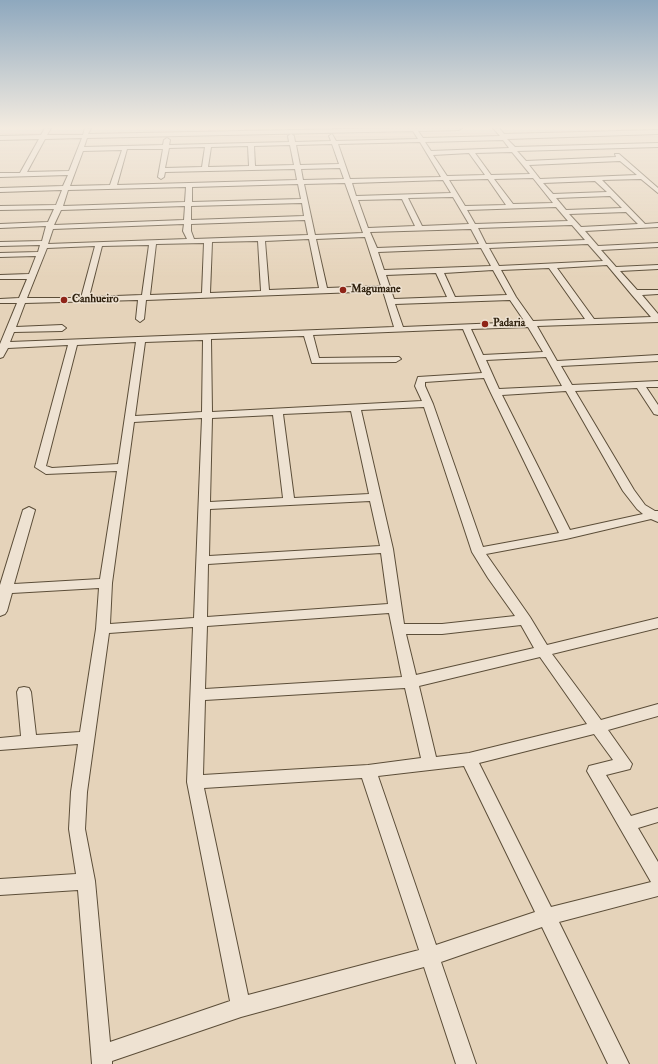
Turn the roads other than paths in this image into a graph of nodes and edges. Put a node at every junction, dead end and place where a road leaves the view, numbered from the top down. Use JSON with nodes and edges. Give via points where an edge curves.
{"nodes":[{"id":1,"x":490,"y":177,"type":"edge"},
{"id":2,"x":644,"y":177,"type":"edge"},
{"id":3,"x":69,"y":178,"type":"edge"},
{"id":4,"x":116,"y":178,"type":"edge"},
{"id":5,"x":161,"y":178,"type":"edge"},
{"id":6,"x":300,"y":178,"type":"edge"},
{"id":7,"x":347,"y":178,"type":"edge"},
{"id":8,"x":444,"y":178,"type":"junction"},
{"id":9,"x":460,"y":178,"type":"edge"},
{"id":10,"x":521,"y":178,"type":"edge"},
{"id":11,"x":537,"y":178,"type":"junction"},
{"id":12,"x":629,"y":178,"type":"edge"},
{"id":13,"x":597,"y":179,"type":"junction"},
{"id":14,"x":348,"y":181,"type":"junction"},
{"id":15,"x":301,"y":182,"type":"junction"},
{"id":16,"x":189,"y":185,"type":"junction"},
{"id":17,"x":159,"y":186,"type":"junction"},
{"id":18,"x":113,"y":187,"type":"junction"},
{"id":19,"x":66,"y":188,"type":"junction"},
{"id":20,"x":0,"y":190,"type":"edge"},
{"id":21,"x":658,"y":191,"type":"edge"},
{"id":22,"x":612,"y":194,"type":"junction"},
{"id":23,"x":454,"y":195,"type":"junction"},
{"id":24,"x":404,"y":196,"type":"junction"},
{"id":25,"x":552,"y":196,"type":"junction"},
{"id":26,"x":354,"y":198,"type":"junction"},
{"id":27,"x":305,"y":200,"type":"junction"},
{"id":28,"x":189,"y":204,"type":"junction"},
{"id":29,"x":558,"y":205,"type":"junction"},
{"id":30,"x":512,"y":207,"type":"junction"},
{"id":31,"x":0,"y":208,"type":"edge"},
{"id":32,"x":59,"y":208,"type":"junction"},
{"id":33,"x":463,"y":208,"type":"junction"},
{"id":34,"x":627,"y":210,"type":"junction"},
{"id":35,"x":564,"y":212,"type":"junction"},
{"id":36,"x":308,"y":218,"type":"junction"},
{"id":37,"x":188,"y":222,"type":"junction"},
{"id":38,"x":50,"y":225,"type":"junction"},
{"id":39,"x":658,"y":225,"type":"edge"},
{"id":40,"x":0,"y":226,"type":"edge"},
{"id":41,"x":577,"y":226,"type":"junction"},
{"id":42,"x":644,"y":226,"type":"junction"},
{"id":43,"x":473,"y":227,"type":"junction"},
{"id":44,"x":420,"y":229,"type":"junction"},
{"id":45,"x":366,"y":232,"type":"junction"},
{"id":46,"x":312,"y":236,"type":"junction"},
{"id":47,"x":261,"y":238,"type":"junction"},
{"id":48,"x":208,"y":240,"type":"junction"},
{"id":49,"x":191,"y":241,"type":"junction"},
{"id":50,"x":153,"y":242,"type":"junction"},
{"id":51,"x":590,"y":242,"type":"junction"},
{"id":52,"x":0,"y":244,"type":"edge"},
{"id":53,"x":99,"y":244,"type":"junction"},
{"id":54,"x":658,"y":245,"type":"edge"},
{"id":55,"x":485,"y":246,"type":"junction"},
{"id":56,"x":43,"y":247,"type":"junction"},
{"id":57,"x":596,"y":248,"type":"junction"},
{"id":58,"x":374,"y":250,"type":"junction"},
{"id":59,"x":0,"y":255,"type":"edge"},
{"id":60,"x":551,"y":265,"type":"junction"},
{"id":61,"x":612,"y":266,"type":"junction"},
{"id":62,"x":658,"y":267,"type":"edge"},
{"id":63,"x":497,"y":268,"type":"junction"},
{"id":64,"x":439,"y":271,"type":"junction"},
{"id":65,"x":380,"y":273,"type":"junction"},
{"id":66,"x":32,"y":276,"type":"junction"},
{"id":67,"x":0,"y":277,"type":"edge"},
{"id":68,"x":385,"y":288,"type":"junction"},
{"id":69,"x":323,"y":290,"type":"junction"},
{"id":70,"x":265,"y":292,"type":"junction"},
{"id":71,"x":658,"y":292,"type":"edge"},
{"id":72,"x":635,"y":293,"type":"junction"},
{"id":73,"x":206,"y":295,"type":"junction"},
{"id":74,"x":144,"y":297,"type":"junction"},
{"id":75,"x":512,"y":297,"type":"junction"},
{"id":76,"x":0,"y":300,"type":"edge"},
{"id":77,"x":23,"y":300,"type":"junction"},
{"id":78,"x":84,"y":300,"type":"junction"},
{"id":79,"x":452,"y":300,"type":"junction"},
{"id":80,"x":390,"y":302,"type":"junction"},
{"id":81,"x":140,"y":319,"type":"dead end"},
{"id":82,"x":658,"y":319,"type":"edge"},
{"id":83,"x":591,"y":321,"type":"junction"},
{"id":84,"x":531,"y":324,"type":"junction"},
{"id":85,"x":466,"y":327,"type":"junction"},
{"id":86,"x":62,"y":328,"type":"dead end"},
{"id":87,"x":399,"y":329,"type":"junction"},
{"id":88,"x":10,"y":330,"type":"junction"},
{"id":89,"x":308,"y":333,"type":"junction"},
{"id":90,"x":207,"y":337,"type":"junction"},
{"id":91,"x":141,"y":340,"type":"junction"},
{"id":92,"x":73,"y":342,"type":"junction"},
{"id":93,"x":4,"y":345,"type":"junction"},
{"id":94,"x":547,"y":354,"type":"junction"},
{"id":95,"x":0,"y":355,"type":"edge"},
{"id":96,"x":480,"y":358,"type":"junction"},
{"id":97,"x":658,"y":358,"type":"edge"},
{"id":98,"x":396,"y":359,"type":"dead end"},
{"id":99,"x":553,"y":364,"type":"junction"},
{"id":100,"x":488,"y":375,"type":"junction"},
{"id":101,"x":658,"y":384,"type":"edge"},
{"id":102,"x":640,"y":385,"type":"junction"},
{"id":103,"x":568,"y":389,"type":"junction"},
{"id":104,"x":496,"y":392,"type":"junction"},
{"id":105,"x":428,"y":404,"type":"junction"},
{"id":106,"x":355,"y":408,"type":"junction"},
{"id":107,"x":278,"y":411,"type":"junction"},
{"id":108,"x":658,"y":412,"type":"edge"},
{"id":109,"x":207,"y":416,"type":"junction"},
{"id":110,"x":130,"y":419,"type":"junction"},
{"id":111,"x":124,"y":467,"type":"junction"},
{"id":112,"x":374,"y":496,"type":"junction"},
{"id":113,"x":288,"y":501,"type":"junction"},
{"id":114,"x":204,"y":506,"type":"junction"},
{"id":115,"x":29,"y":510,"type":"dead end"},
{"id":116,"x":656,"y":516,"type":"edge"},
{"id":117,"x":566,"y":535,"type":"junction"},
{"id":118,"x":387,"y":549,"type":"junction"},
{"id":119,"x":478,"y":552,"type":"junction"},
{"id":120,"x":202,"y":560,"type":"junction"},
{"id":121,"x":106,"y":583,"type":"junction"},
{"id":122,"x":4,"y":589,"type":"edge"},
{"id":123,"x":396,"y":608,"type":"junction"},
{"id":124,"x":0,"y":611,"type":"edge"},
{"id":125,"x":525,"y":620,"type":"junction"},
{"id":126,"x":201,"y":622,"type":"junction"},
{"id":127,"x":658,"y":623,"type":"edge"},
{"id":128,"x":103,"y":629,"type":"junction"},
{"id":129,"x":398,"y":629,"type":"junction"},
{"id":130,"x":543,"y":651,"type":"junction"},
{"id":131,"x":409,"y":682,"type":"junction"},
{"id":132,"x":24,"y":692,"type":"dead end"},
{"id":133,"x":197,"y":695,"type":"junction"},
{"id":134,"x":658,"y":710,"type":"edge"},
{"id":135,"x":598,"y":727,"type":"junction"},
{"id":136,"x":88,"y":737,"type":"junction"},
{"id":137,"x":29,"y":741,"type":"junction"},
{"id":138,"x":0,"y":744,"type":"edge"},
{"id":139,"x":470,"y":759,"type":"junction"},
{"id":140,"x":430,"y":764,"type":"junction"},
{"id":141,"x":368,"y":771,"type":"junction"},
{"id":142,"x":195,"y":782,"type":"junction"},
{"id":143,"x":658,"y":815,"type":"edge"},
{"id":144,"x":626,"y":825,"type":"junction"},
{"id":145,"x":658,"y":878,"type":"edge"},
{"id":146,"x":86,"y":881,"type":"junction"},
{"id":147,"x":0,"y":887,"type":"edge"},
{"id":148,"x":658,"y":888,"type":"edge"},
{"id":149,"x":547,"y":917,"type":"junction"},
{"id":150,"x":431,"y":956,"type":"junction"},
{"id":151,"x":241,"y":1007,"type":"junction"},
{"id":152,"x":101,"y":1060,"type":"edge"},
{"id":153,"x":466,"y":1064,"type":"edge"},
{"id":154,"x":619,"y":1064,"type":"edge"}],
"edges":[{"from":1,"to":30,"type":"street"},
{"from":2,"to":21,"type":"street"},
{"from":3,"to":19,"type":"street"},
{"from":4,"to":18,"type":"street"},
{"from":5,"to":17,"type":"street"},
{"from":6,"to":15,"type":"street"},
{"from":7,"to":14,"type":"street"},
{"from":8,"to":9,"type":"street"},
{"from":8,"to":14,"type":"street"},
{"from":8,"to":23,"type":"street"},
{"from":10,"to":11,"type":"street"},
{"from":11,"to":13,"type":"street"},
{"from":11,"to":25,"type":"street"},
{"from":12,"to":13,"type":"street"},
{"from":13,"to":22,"type":"street"},
{"from":14,"to":15,"type":"street"},
{"from":14,"to":26,"type":"street"},
{"from":15,"to":16,"type":"street"},
{"from":15,"to":27,"type":"street"},
{"from":16,"to":17,"type":"street"},
{"from":16,"to":28,"type":"street"},
{"from":17,"to":18,"type":"street"},
{"from":18,"to":19,"type":"street"},
{"from":19,"to":20,"type":"street"},
{"from":19,"to":32,"type":"street"},
{"from":22,"to":25,"type":"street"},
{"from":22,"to":34,"type":"street"},
{"from":23,"to":24,"type":"street"},
{"from":23,"to":33,"type":"street"},
{"from":24,"to":26,"type":"street"},
{"from":24,"to":44,"type":"street"},
{"from":25,"to":29,"type":"street"},
{"from":26,"to":45,"type":"street"},
{"from":27,"to":28,"type":"street"},
{"from":27,"to":36,"type":"street"},
{"from":28,"to":32,"type":"street"},
{"from":28,"to":37,"type":"street"},
{"from":29,"to":30,"type":"street"},
{"from":29,"to":35,"type":"street"},
{"from":30,"to":33,"type":"street"},
{"from":31,"to":32,"type":"street"},
{"from":32,"to":38,"type":"street"},
{"from":33,"to":43,"type":"street"},
{"from":34,"to":35,"type":"street"},
{"from":34,"to":42,"type":"street"},
{"from":35,"to":41,"type":"street"},
{"from":36,"to":37,"type":"street"},
{"from":36,"to":46,"type":"street"},
{"from":37,"to":38,"type":"street"},
{"from":37,"to":49,"type":"street","via":[[187,231]]},
{"from":38,"to":40,"type":"street"},
{"from":38,"to":56,"type":"street"},
{"from":39,"to":42,"type":"street"},
{"from":41,"to":42,"type":"street"},
{"from":41,"to":43,"type":"street"},
{"from":41,"to":51,"type":"street"},
{"from":43,"to":44,"type":"street"},
{"from":43,"to":55,"type":"street"},
{"from":44,"to":45,"type":"street"},
{"from":45,"to":46,"type":"street"},
{"from":45,"to":58,"type":"street"},
{"from":46,"to":47,"type":"street"},
{"from":46,"to":69,"type":"street"},
{"from":47,"to":48,"type":"street"},
{"from":47,"to":70,"type":"street"},
{"from":48,"to":49,"type":"street"},
{"from":48,"to":73,"type":"street"},
{"from":49,"to":50,"type":"street"},
{"from":50,"to":53,"type":"street"},
{"from":50,"to":74,"type":"street"},
{"from":51,"to":55,"type":"street"},
{"from":51,"to":57,"type":"street"},
{"from":52,"to":56,"type":"street"},
{"from":53,"to":56,"type":"street"},
{"from":53,"to":78,"type":"street"},
{"from":54,"to":57,"type":"street"},
{"from":55,"to":58,"type":"street"},
{"from":55,"to":63,"type":"street"},
{"from":56,"to":59,"type":"street"},
{"from":56,"to":66,"type":"street"},
{"from":57,"to":61,"type":"street"},
{"from":58,"to":65,"type":"street"},
{"from":60,"to":61,"type":"street"},
{"from":60,"to":63,"type":"street"},
{"from":60,"to":83,"type":"street"},
{"from":61,"to":62,"type":"street"},
{"from":61,"to":72,"type":"street"},
{"from":63,"to":64,"type":"street"},
{"from":63,"to":75,"type":"street"},
{"from":64,"to":65,"type":"street"},
{"from":64,"to":79,"type":"street"},
{"from":65,"to":68,"type":"street"},
{"from":66,"to":67,"type":"street"},
{"from":66,"to":77,"type":"street"},
{"from":68,"to":69,"type":"street"},
{"from":68,"to":80,"type":"street"},
{"from":69,"to":70,"type":"street"},
{"from":70,"to":73,"type":"street"},
{"from":71,"to":72,"type":"street"},
{"from":72,"to":82,"type":"street"},
{"from":73,"to":74,"type":"street"},
{"from":74,"to":78,"type":"street"},
{"from":74,"to":81,"type":"street"},
{"from":75,"to":79,"type":"street"},
{"from":75,"to":84,"type":"street"},
{"from":76,"to":77,"type":"street"},
{"from":77,"to":78,"type":"street"},
{"from":77,"to":88,"type":"street"},
{"from":79,"to":80,"type":"street"},
{"from":80,"to":87,"type":"street"},
{"from":82,"to":83,"type":"street"},
{"from":83,"to":84,"type":"street"},
{"from":84,"to":85,"type":"street"},
{"from":84,"to":94,"type":"street"},
{"from":85,"to":87,"type":"street"},
{"from":85,"to":96,"type":"street"},
{"from":86,"to":88,"type":"street"},
{"from":87,"to":89,"type":"street"},
{"from":88,"to":93,"type":"street"},
{"from":89,"to":90,"type":"street"},
{"from":89,"to":98,"type":"street","via":[[315,361]]},
{"from":90,"to":91,"type":"street"},
{"from":90,"to":109,"type":"street"},
{"from":91,"to":92,"type":"street"},
{"from":91,"to":110,"type":"street"},
{"from":92,"to":93,"type":"street"},
{"from":92,"to":111,"type":"street","via":[[40,467],[52,471]]},
{"from":93,"to":95,"type":"street"},
{"from":94,"to":96,"type":"street"},
{"from":94,"to":99,"type":"street"},
{"from":96,"to":100,"type":"street"},
{"from":97,"to":99,"type":"street"},
{"from":99,"to":103,"type":"street"},
{"from":100,"to":104,"type":"street"},
{"from":100,"to":105,"type":"street","via":[[421,379],[420,386]]},
{"from":101,"to":102,"type":"street"},
{"from":102,"to":103,"type":"street"},
{"from":102,"to":108,"type":"street"},
{"from":103,"to":104,"type":"street"},
{"from":103,"to":116,"type":"street","via":[[629,491],[641,507]]},
{"from":104,"to":117,"type":"street"},
{"from":105,"to":106,"type":"street"},
{"from":105,"to":119,"type":"street"},
{"from":106,"to":107,"type":"street"},
{"from":106,"to":112,"type":"street"},
{"from":107,"to":109,"type":"street"},
{"from":107,"to":113,"type":"street"},
{"from":109,"to":110,"type":"street"},
{"from":109,"to":114,"type":"street"},
{"from":110,"to":111,"type":"street"},
{"from":111,"to":121,"type":"street"},
{"from":112,"to":113,"type":"street"},
{"from":112,"to":118,"type":"street"},
{"from":113,"to":114,"type":"street"},
{"from":114,"to":120,"type":"street"},
{"from":115,"to":122,"type":"street"},
{"from":116,"to":117,"type":"street"},
{"from":117,"to":119,"type":"street"},
{"from":118,"to":120,"type":"street"},
{"from":118,"to":123,"type":"street"},
{"from":119,"to":125,"type":"street"},
{"from":120,"to":126,"type":"street"},
{"from":121,"to":122,"type":"street"},
{"from":121,"to":128,"type":"street"},
{"from":122,"to":124,"type":"street"},
{"from":123,"to":126,"type":"street"},
{"from":123,"to":129,"type":"street"},
{"from":125,"to":129,"type":"street","via":[[442,629]]},
{"from":125,"to":130,"type":"street"},
{"from":126,"to":128,"type":"street"},
{"from":126,"to":133,"type":"street"},
{"from":127,"to":130,"type":"street"},
{"from":128,"to":136,"type":"street"},
{"from":129,"to":131,"type":"street"},
{"from":130,"to":131,"type":"street"},
{"from":130,"to":135,"type":"street"},
{"from":131,"to":133,"type":"street"},
{"from":131,"to":140,"type":"street"},
{"from":132,"to":137,"type":"street"},
{"from":133,"to":142,"type":"street"},
{"from":134,"to":135,"type":"street"},
{"from":135,"to":139,"type":"street"},
{"from":135,"to":144,"type":"street","via":[[624,764],[595,771]]},
{"from":136,"to":137,"type":"street"},
{"from":136,"to":146,"type":"street","via":[[77,829]]},
{"from":137,"to":138,"type":"street"},
{"from":139,"to":140,"type":"street"},
{"from":139,"to":149,"type":"street"},
{"from":140,"to":141,"type":"street"},
{"from":141,"to":142,"type":"street"},
{"from":141,"to":150,"type":"street"},
{"from":142,"to":151,"type":"street"},
{"from":143,"to":144,"type":"street"},
{"from":144,"to":145,"type":"street"},
{"from":146,"to":147,"type":"street"},
{"from":146,"to":152,"type":"street"},
{"from":148,"to":149,"type":"street"},
{"from":149,"to":150,"type":"street"},
{"from":149,"to":154,"type":"street"},
{"from":150,"to":151,"type":"street"},
{"from":150,"to":153,"type":"street"},
{"from":151,"to":152,"type":"street"}]}
